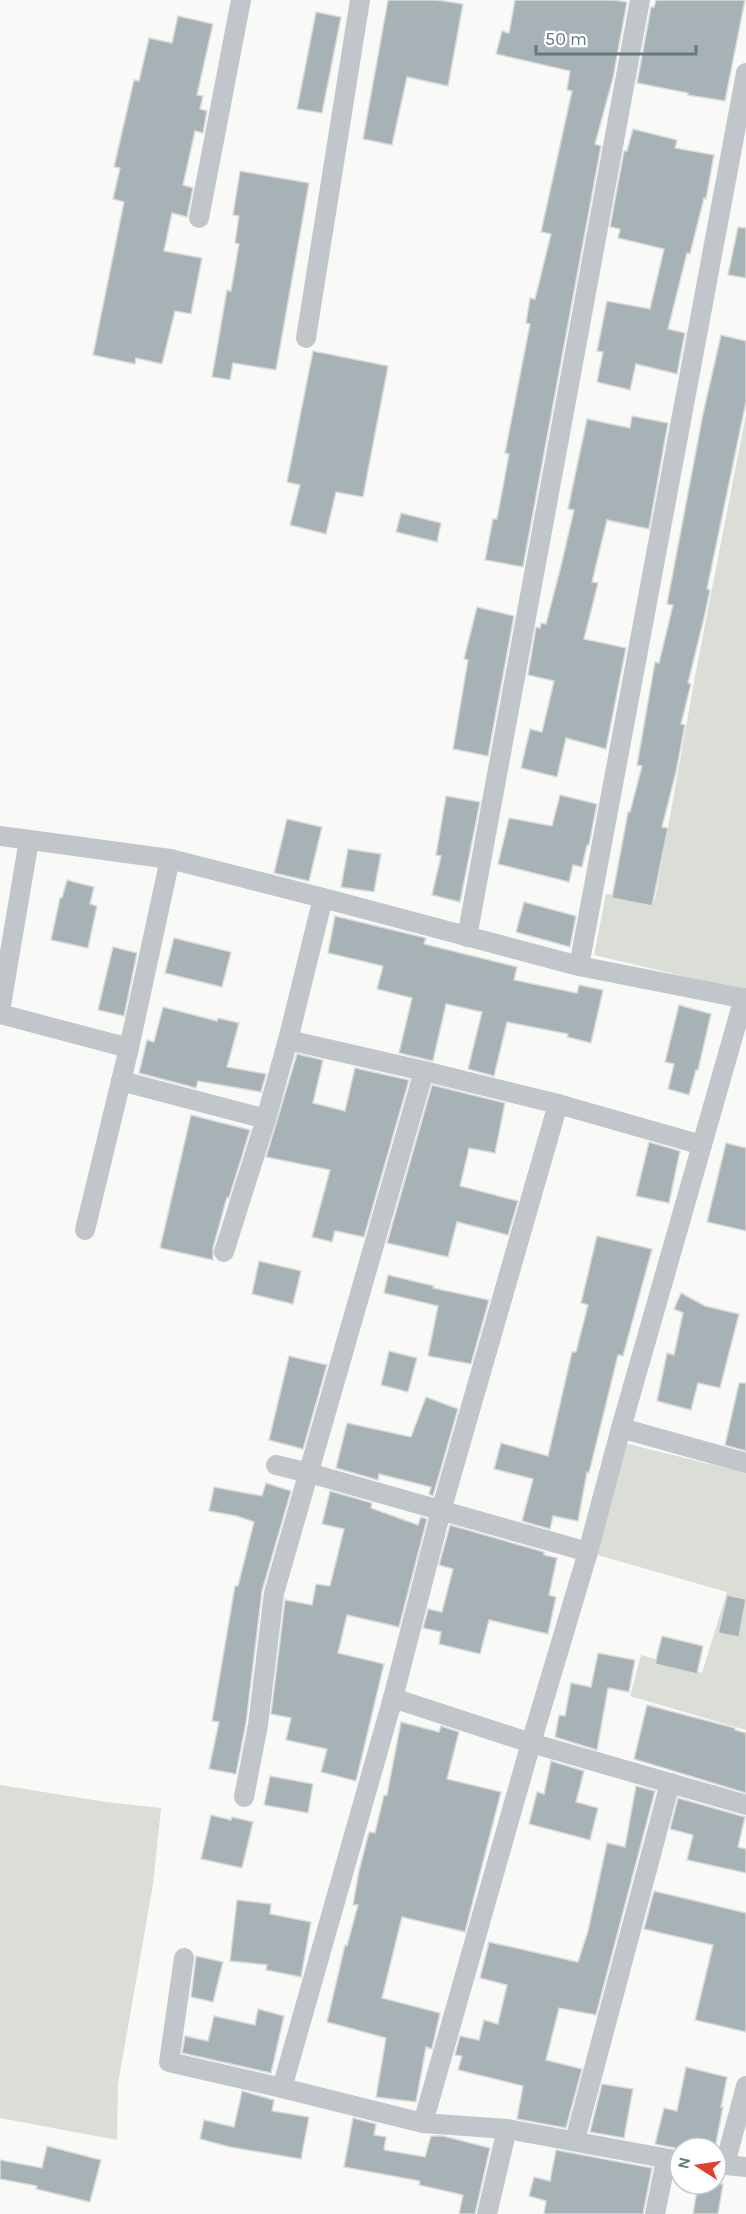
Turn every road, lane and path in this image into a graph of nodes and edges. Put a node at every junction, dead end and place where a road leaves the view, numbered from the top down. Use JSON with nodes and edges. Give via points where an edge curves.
{"nodes":[{"id":1,"x":241,"y":0,"type":"edge"},
{"id":2,"x":360,"y":0,"type":"edge"},
{"id":3,"x":640,"y":0,"type":"edge"},
{"id":4,"x":746,"y":73,"type":"edge"},
{"id":5,"x":199,"y":218,"type":"dead end"},
{"id":6,"x":306,"y":338,"type":"dead end"},
{"id":7,"x":0,"y":836,"type":"edge"},
{"id":8,"x":29,"y":840,"type":"junction"},
{"id":9,"x":170,"y":859,"type":"junction"},
{"id":10,"x":323,"y":898,"type":"junction"},
{"id":11,"x":467,"y":937,"type":"junction"},
{"id":12,"x":579,"y":966,"type":"junction"},
{"id":13,"x":745,"y":998,"type":"edge"},
{"id":14,"x":0,"y":1013,"type":"edge"},
{"id":15,"x":288,"y":1040,"type":"junction"},
{"id":16,"x":129,"y":1048,"type":"junction"},
{"id":17,"x":424,"y":1071,"type":"junction"},
{"id":18,"x":121,"y":1081,"type":"junction"},
{"id":19,"x":558,"y":1104,"type":"junction"},
{"id":20,"x":266,"y":1119,"type":"junction"},
{"id":21,"x":702,"y":1145,"type":"junction"},
{"id":22,"x":85,"y":1230,"type":"dead end"},
{"id":23,"x":224,"y":1252,"type":"dead end"},
{"id":24,"x":621,"y":1428,"type":"junction"},
{"id":25,"x":746,"y":1463,"type":"edge"},
{"id":26,"x":276,"y":1465,"type":"dead end"},
{"id":27,"x":309,"y":1473,"type":"junction"},
{"id":28,"x":441,"y":1511,"type":"junction"},
{"id":29,"x":588,"y":1552,"type":"junction"},
{"id":30,"x":393,"y":1698,"type":"junction"},
{"id":31,"x":531,"y":1743,"type":"junction"},
{"id":32,"x":670,"y":1783,"type":"junction"},
{"id":33,"x":244,"y":1797,"type":"dead end"},
{"id":34,"x":746,"y":1805,"type":"edge"},
{"id":35,"x":184,"y":1958,"type":"dead end"},
{"id":36,"x":746,"y":2086,"type":"edge"},
{"id":37,"x":282,"y":2088,"type":"junction"},
{"id":38,"x":423,"y":2123,"type":"junction"},
{"id":39,"x":507,"y":2128,"type":"junction"},
{"id":40,"x":575,"y":2140,"type":"junction"},
{"id":41,"x":728,"y":2140,"type":"edge"},
{"id":42,"x":668,"y":2159,"type":"edge"},
{"id":43,"x":728,"y":2165,"type":"edge"},
{"id":44,"x":746,"y":2167,"type":"edge"},
{"id":45,"x":668,"y":2175,"type":"edge"},
{"id":46,"x":487,"y":2214,"type":"edge"},
{"id":47,"x":655,"y":2214,"type":"edge"}],
"edges":[{"from":1,"to":5,"type":"street"},
{"from":2,"to":6,"type":"street"},
{"from":3,"to":11,"type":"street"},
{"from":4,"to":12,"type":"street"},
{"from":7,"to":8,"type":"street"},
{"from":8,"to":9,"type":"street"},
{"from":8,"to":14,"type":"street"},
{"from":9,"to":10,"type":"street"},
{"from":9,"to":16,"type":"street"},
{"from":10,"to":11,"type":"street"},
{"from":10,"to":15,"type":"street"},
{"from":11,"to":12,"type":"street"},
{"from":12,"to":13,"type":"street"},
{"from":13,"to":21,"type":"street"},
{"from":14,"to":16,"type":"street"},
{"from":15,"to":17,"type":"street"},
{"from":15,"to":20,"type":"street"},
{"from":16,"to":18,"type":"street"},
{"from":17,"to":19,"type":"street"},
{"from":17,"to":27,"type":"street"},
{"from":18,"to":20,"type":"street"},
{"from":18,"to":22,"type":"street"},
{"from":19,"to":21,"type":"street"},
{"from":19,"to":28,"type":"street"},
{"from":20,"to":23,"type":"street"},
{"from":21,"to":24,"type":"street"},
{"from":24,"to":25,"type":"street"},
{"from":24,"to":29,"type":"street"},
{"from":26,"to":27,"type":"street"},
{"from":27,"to":28,"type":"street"},
{"from":27,"to":33,"type":"street","via":[[274,1593],[258,1725]]},
{"from":28,"to":29,"type":"street"},
{"from":28,"to":30,"type":"street"},
{"from":29,"to":31,"type":"street"},
{"from":30,"to":31,"type":"street"},
{"from":30,"to":37,"type":"street"},
{"from":31,"to":32,"type":"street"},
{"from":31,"to":38,"type":"street"},
{"from":32,"to":34,"type":"street"},
{"from":32,"to":40,"type":"street"},
{"from":35,"to":37,"type":"street","via":[[169,2062]]},
{"from":36,"to":41,"type":"street"},
{"from":37,"to":38,"type":"street"},
{"from":38,"to":39,"type":"street"},
{"from":39,"to":40,"type":"street"},
{"from":39,"to":46,"type":"street"},
{"from":40,"to":42,"type":"street"},
{"from":43,"to":44,"type":"street"},
{"from":45,"to":47,"type":"street"}]}
